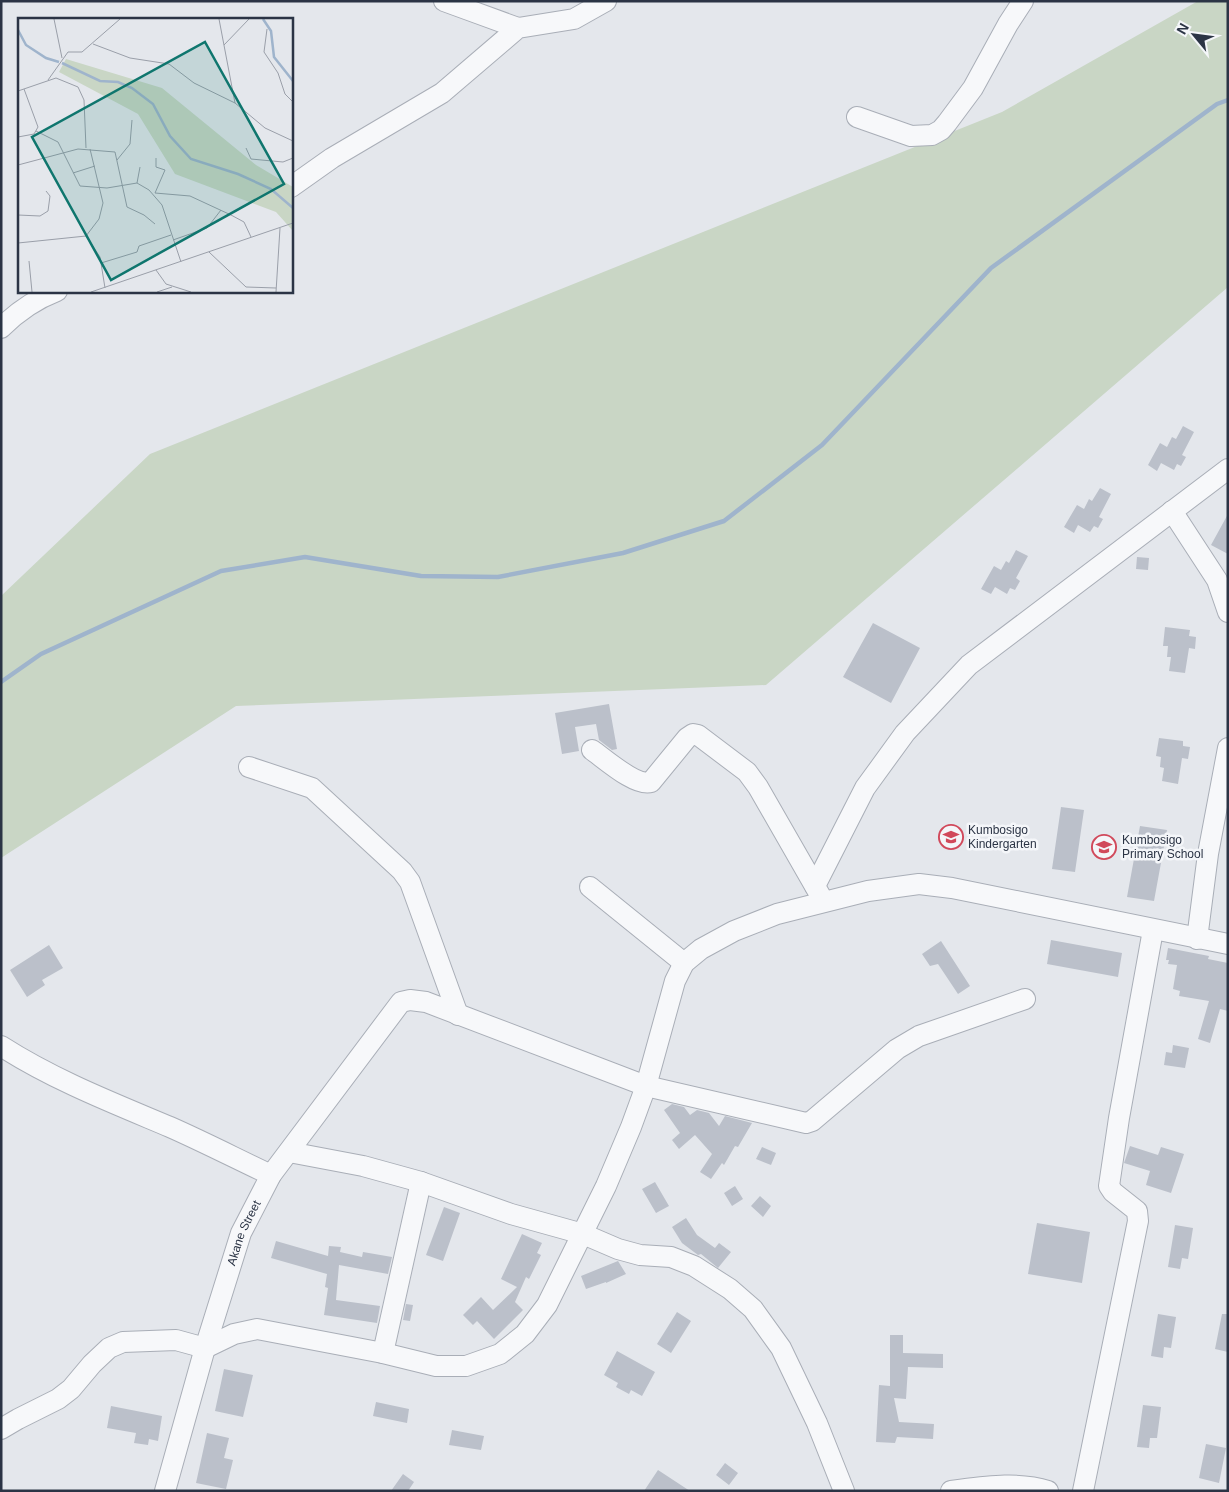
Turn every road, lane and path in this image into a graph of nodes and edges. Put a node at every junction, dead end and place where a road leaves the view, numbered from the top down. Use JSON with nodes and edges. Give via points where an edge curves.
{"nodes":[{"id":1,"x":444,"y":1,"type":"edge"},
{"id":2,"x":606,"y":1,"type":"edge"},
{"id":3,"x":1023,"y":1,"type":"edge"},
{"id":4,"x":518,"y":28,"type":"junction"},
{"id":5,"x":858,"y":117,"type":"dead end"},
{"id":6,"x":292,"y":185,"type":"edge"},
{"id":7,"x":55,"y":292,"type":"edge"},
{"id":8,"x":1,"y":328,"type":"edge"},
{"id":9,"x":1228,"y":469,"type":"edge"},
{"id":10,"x":1172,"y":511,"type":"junction"},
{"id":11,"x":1228,"y":612,"type":"edge"},
{"id":12,"x":1228,"y":748,"type":"edge"},
{"id":13,"x":592,"y":750,"type":"dead end"},
{"id":14,"x":249,"y":767,"type":"dead end"},
{"id":15,"x":590,"y":886,"type":"dead end"},
{"id":16,"x":820,"y":894,"type":"junction"},
{"id":17,"x":1153,"y":930,"type":"junction"},
{"id":18,"x":1197,"y":939,"type":"junction"},
{"id":19,"x":1228,"y":944,"type":"edge"},
{"id":20,"x":684,"y":963,"type":"junction"},
{"id":21,"x":1026,"y":999,"type":"dead end"},
{"id":22,"x":458,"y":1015,"type":"junction"},
{"id":23,"x":1,"y":1046,"type":"edge"},
{"id":24,"x":646,"y":1086,"type":"junction"},
{"id":25,"x":289,"y":1152,"type":"junction"},
{"id":26,"x":271,"y":1175,"type":"junction"},
{"id":27,"x":421,"y":1182,"type":"junction"},
{"id":28,"x":583,"y":1234,"type":"junction"},
{"id":29,"x":205,"y":1348,"type":"junction"},
{"id":30,"x":383,"y":1353,"type":"junction"},
{"id":31,"x":1,"y":1429,"type":"edge"},
{"id":32,"x":165,"y":1491,"type":"edge"},
{"id":33,"x":844,"y":1491,"type":"edge"},
{"id":34,"x":951,"y":1491,"type":"edge"},
{"id":35,"x":1048,"y":1491,"type":"edge"},
{"id":36,"x":1083,"y":1491,"type":"edge"}],
"edges":[{"from":1,"to":4,"type":"street"},
{"from":2,"to":4,"type":"street","via":[[574,19]]},
{"from":3,"to":5,"type":"street","via":[[972,88],[941,130],[932,135],[911,136]]},
{"from":4,"to":6,"type":"street","via":[[442,93]]},
{"from":7,"to":8,"type":"street","via":[[13,316]]},
{"from":9,"to":10,"type":"street"},
{"from":10,"to":11,"type":"street","via":[[1217,580]]},
{"from":10,"to":16,"type":"street","via":[[969,665],[905,733],[865,788]]},
{"from":12,"to":18,"type":"street","via":[[1208,854]]},
{"from":13,"to":16,"type":"street","via":[[646,784],[687,738],[698,735],[747,772]]},
{"from":14,"to":22,"type":"street","via":[[312,788],[402,871],[410,882]]},
{"from":15,"to":20,"type":"street"},
{"from":16,"to":17,"type":"street","via":[[919,884]]},
{"from":16,"to":20,"type":"street","via":[[734,931],[701,949]]},
{"from":17,"to":18,"type":"street"},
{"from":17,"to":36,"type":"street","via":[[1109,1186],[1137,1211],[1138,1221]]},
{"from":18,"to":19,"type":"street"},
{"from":20,"to":24,"type":"street","via":[[675,981]]},
{"from":21,"to":24,"type":"street","via":[[919,1036],[898,1049],[806,1123]]},
{"from":22,"to":24,"type":"street"},
{"from":22,"to":25,"type":"street","name":"Akane Street","via":[[426,1002],[401,1002]]},
{"from":23,"to":26,"type":"street","via":[[106,1102],[172,1128]]},
{"from":24,"to":28,"type":"street","via":[[618,1159]]},
{"from":25,"to":26,"type":"street","name":"Akane Street"},
{"from":25,"to":27,"type":"street","via":[[363,1166]]},
{"from":26,"to":29,"type":"street","name":"Akane Street","via":[[241,1232]]},
{"from":27,"to":28,"type":"street","via":[[511,1214]]},
{"from":27,"to":30,"type":"street"},
{"from":28,"to":30,"type":"street","via":[[547,1305],[526,1334],[500,1354],[466,1366],[436,1366]]},
{"from":28,"to":33,"type":"street","via":[[618,1249],[640,1255],[671,1257],[694,1266],[730,1289],[753,1309],[781,1348],[817,1423]]},
{"from":29,"to":30,"type":"street","via":[[234,1334],[257,1329]]},
{"from":29,"to":31,"type":"street","via":[[176,1340],[123,1342],[109,1348],[58,1399]]},
{"from":29,"to":32,"type":"street","name":"Akane Street"},
{"from":34,"to":35,"type":"street","via":[[998,1485]]}]}
